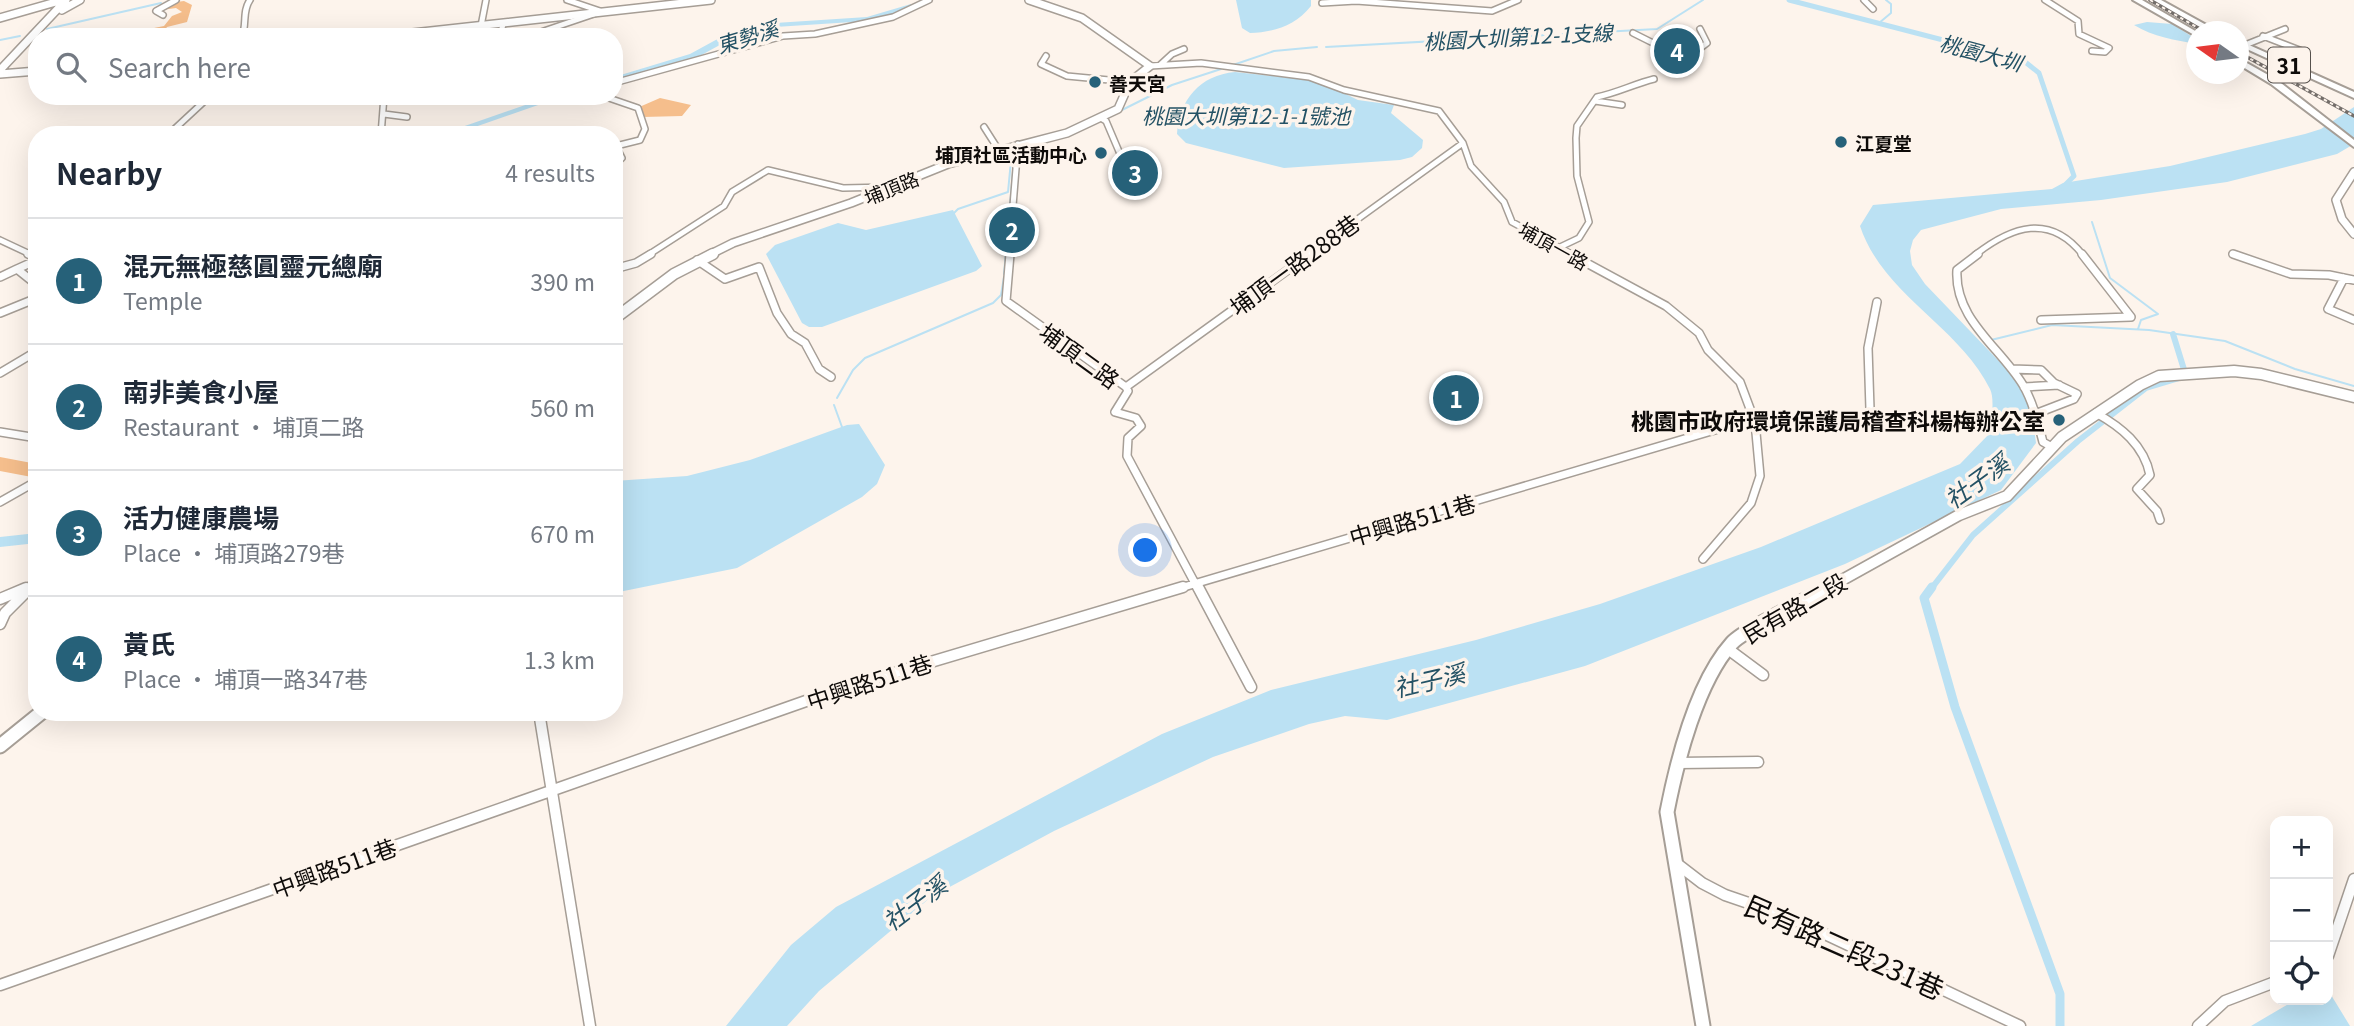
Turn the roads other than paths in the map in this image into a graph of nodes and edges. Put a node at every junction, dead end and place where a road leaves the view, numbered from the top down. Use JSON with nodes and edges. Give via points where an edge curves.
{"nodes":[{"id":1,"x":65,"y":0,"type":"edge"},
{"id":2,"x":80,"y":0,"type":"edge"},
{"id":3,"x":176,"y":0,"type":"edge"},
{"id":4,"x":250,"y":0,"type":"edge"},
{"id":5,"x":486,"y":0,"type":"edge"},
{"id":6,"x":567,"y":0,"type":"edge"},
{"id":7,"x":639,"y":0,"type":"edge"},
{"id":8,"x":711,"y":0,"type":"edge"},
{"id":9,"x":929,"y":0,"type":"edge"},
{"id":10,"x":1029,"y":0,"type":"edge"},
{"id":11,"x":1518,"y":0,"type":"edge"},
{"id":12,"x":1864,"y":0,"type":"edge"},
{"id":13,"x":2045,"y":0,"type":"edge"},
{"id":14,"x":2137,"y":0,"type":"edge"},
{"id":15,"x":2155,"y":0,"type":"edge"},
{"id":16,"x":1322,"y":3,"type":"dead end"},
{"id":17,"x":1874,"y":9,"type":"dead end"},
{"id":18,"x":603,"y":12,"type":"junction"},
{"id":19,"x":163,"y":15,"type":"dead end"},
{"id":20,"x":0,"y":18,"type":"edge"},
{"id":21,"x":44,"y":20,"type":"junction"},
{"id":22,"x":528,"y":21,"type":"junction"},
{"id":23,"x":2194,"y":21,"type":"edge"},
{"id":24,"x":503,"y":24,"type":"junction"},
{"id":25,"x":481,"y":26,"type":"junction"},
{"id":26,"x":37,"y":28,"type":"edge"},
{"id":27,"x":246,"y":28,"type":"edge"},
{"id":28,"x":462,"y":28,"type":"edge"},
{"id":29,"x":502,"y":28,"type":"edge"},
{"id":30,"x":527,"y":28,"type":"edge"},
{"id":31,"x":554,"y":28,"type":"edge"},
{"id":32,"x":2186,"y":28,"type":"edge"},
{"id":33,"x":1700,"y":29,"type":"dead end"},
{"id":34,"x":2285,"y":29,"type":"dead end"},
{"id":35,"x":1633,"y":33,"type":"dead end"},
{"id":36,"x":2263,"y":36,"type":"junction"},
{"id":37,"x":28,"y":39,"type":"edge"},
{"id":38,"x":2249,"y":41,"type":"edge"},
{"id":39,"x":2249,"y":48,"type":"edge"},
{"id":40,"x":1184,"y":49,"type":"dead end"},
{"id":41,"x":2092,"y":51,"type":"dead end"},
{"id":42,"x":2302,"y":51,"type":"dead end"},
{"id":43,"x":1046,"y":56,"type":"dead end"},
{"id":44,"x":1155,"y":65,"type":"junction"},
{"id":45,"x":2249,"y":68,"type":"edge"},
{"id":46,"x":28,"y":71,"type":"edge"},
{"id":47,"x":0,"y":72,"type":"edge"},
{"id":48,"x":1654,"y":79,"type":"dead end"},
{"id":49,"x":623,"y":80,"type":"edge"},
{"id":50,"x":1130,"y":82,"type":"junction"},
{"id":51,"x":2354,"y":95,"type":"edge"},
{"id":52,"x":1595,"y":101,"type":"junction"},
{"id":53,"x":623,"y":103,"type":"edge"},
{"id":54,"x":204,"y":105,"type":"edge"},
{"id":55,"x":384,"y":105,"type":"edge"},
{"id":56,"x":1622,"y":106,"type":"dead end"},
{"id":57,"x":384,"y":114,"type":"junction"},
{"id":58,"x":407,"y":117,"type":"dead end"},
{"id":59,"x":1101,"y":118,"type":"junction"},
{"id":60,"x":175,"y":126,"type":"edge"},
{"id":61,"x":383,"y":126,"type":"edge"},
{"id":62,"x":984,"y":127,"type":"dead end"},
{"id":63,"x":1463,"y":143,"type":"junction"},
{"id":64,"x":623,"y":144,"type":"edge"},
{"id":65,"x":2354,"y":144,"type":"edge"},
{"id":66,"x":1018,"y":145,"type":"junction"},
{"id":67,"x":998,"y":149,"type":"junction"},
{"id":68,"x":2354,"y":172,"type":"edge"},
{"id":69,"x":1129,"y":175,"type":"dead end"},
{"id":70,"x":890,"y":187,"type":"junction"},
{"id":71,"x":2354,"y":234,"type":"edge"},
{"id":72,"x":0,"y":240,"type":"edge"},
{"id":73,"x":1558,"y":248,"type":"junction"},
{"id":74,"x":28,"y":254,"type":"edge"},
{"id":75,"x":2233,"y":254,"type":"dead end"},
{"id":76,"x":697,"y":260,"type":"junction"},
{"id":77,"x":28,"y":264,"type":"edge"},
{"id":78,"x":623,"y":267,"type":"edge"},
{"id":79,"x":17,"y":269,"type":"junction"},
{"id":80,"x":0,"y":277,"type":"edge"},
{"id":81,"x":28,"y":278,"type":"edge"},
{"id":82,"x":2344,"y":278,"type":"junction"},
{"id":83,"x":2354,"y":280,"type":"edge"},
{"id":84,"x":28,"y":302,"type":"edge"},
{"id":85,"x":1877,"y":302,"type":"dead end"},
{"id":86,"x":623,"y":311,"type":"edge"},
{"id":87,"x":0,"y":313,"type":"edge"},
{"id":88,"x":2041,"y":320,"type":"dead end"},
{"id":89,"x":2354,"y":320,"type":"edge"},
{"id":90,"x":28,"y":356,"type":"edge"},
{"id":91,"x":2012,"y":369,"type":"junction"},
{"id":92,"x":0,"y":373,"type":"edge"},
{"id":93,"x":831,"y":377,"type":"dead end"},
{"id":94,"x":2059,"y":385,"type":"junction"},
{"id":95,"x":1126,"y":387,"type":"junction"},
{"id":96,"x":2024,"y":387,"type":"junction"},
{"id":97,"x":2354,"y":397,"type":"edge"},
{"id":98,"x":1870,"y":409,"type":"dead end"},
{"id":99,"x":2035,"y":414,"type":"junction"},
{"id":100,"x":2103,"y":417,"type":"junction"},
{"id":101,"x":1752,"y":419,"type":"junction"},
{"id":102,"x":0,"y":432,"type":"edge"},
{"id":103,"x":28,"y":437,"type":"edge"},
{"id":104,"x":2052,"y":447,"type":"junction"},
{"id":105,"x":28,"y":486,"type":"edge"},
{"id":106,"x":0,"y":502,"type":"edge"},
{"id":107,"x":2160,"y":520,"type":"dead end"},
{"id":108,"x":1703,"y":559,"type":"dead end"},
{"id":109,"x":1193,"y":584,"type":"junction"},
{"id":110,"x":28,"y":588,"type":"joint"},
{"id":111,"x":0,"y":599,"type":"edge"},
{"id":112,"x":0,"y":624,"type":"edge"},
{"id":113,"x":1728,"y":649,"type":"junction"},
{"id":114,"x":1763,"y":675,"type":"dead end"},
{"id":115,"x":1251,"y":687,"type":"dead end"},
{"id":116,"x":31,"y":721,"type":"edge"},
{"id":117,"x":540,"y":721,"type":"edge"},
{"id":118,"x":0,"y":746,"type":"edge"},
{"id":119,"x":1758,"y":762,"type":"dead end"},
{"id":120,"x":1678,"y":763,"type":"junction"},
{"id":121,"x":551,"y":790,"type":"junction"},
{"id":122,"x":1674,"y":861,"type":"junction"},
{"id":123,"x":2354,"y":879,"type":"edge"},
{"id":124,"x":2333,"y":942,"type":"edge"},
{"id":125,"x":2270,"y":984,"type":"edge"},
{"id":126,"x":0,"y":985,"type":"edge"},
{"id":127,"x":590,"y":1026,"type":"edge"},
{"id":128,"x":1703,"y":1026,"type":"edge"},
{"id":129,"x":2020,"y":1026,"type":"edge"},
{"id":130,"x":2197,"y":1026,"type":"edge"}],
"edges":[{"from":1,"to":20,"type":"street"},
{"from":1,"to":21,"type":"street"},
{"from":2,"to":21,"type":"street"},
{"from":3,"to":19,"type":"street","via":[[156,11]]},
{"from":4,"to":27,"type":"street","via":[[245,8]]},
{"from":5,"to":25,"type":"street"},
{"from":6,"to":18,"type":"street"},
{"from":7,"to":18,"type":"street"},
{"from":8,"to":18,"type":"street"},
{"from":9,"to":49,"type":"street","via":[[893,17],[783,36]]},
{"from":10,"to":44,"type":"street","via":[[1082,18]]},
{"from":11,"to":16,"type":"street","via":[[1492,11],[1356,1]]},
{"from":12,"to":17,"type":"street"},
{"from":13,"to":41,"type":"street","via":[[2078,21],[2079,34],[2109,48]]},
{"from":14,"to":32,"type":"main road"},
{"from":15,"to":23,"type":"main road"},
{"from":18,"to":22,"type":"street"},
{"from":18,"to":31,"type":"street"},
{"from":21,"to":26,"type":"street"},
{"from":22,"to":24,"type":"street"},
{"from":22,"to":30,"type":"street"},
{"from":24,"to":25,"type":"street"},
{"from":24,"to":29,"type":"street"},
{"from":25,"to":28,"type":"street"},
{"from":33,"to":35,"type":"street","via":[[1707,43],[1686,59]]},
{"from":34,"to":36,"type":"street"},
{"from":36,"to":38,"type":"street"},
{"from":36,"to":42,"type":"street"},
{"from":37,"to":47,"type":"street"},
{"from":39,"to":51,"type":"main road","number":"31"},
{"from":40,"to":44,"type":"street"},
{"from":43,"to":50,"type":"street","via":[[1041,64],[1067,76]]},
{"from":44,"to":50,"type":"street","name":"埔頂路"},
{"from":44,"to":63,"type":"street","name":"埔頂一路","via":[[1201,63],[1309,77],[1344,90],[1439,111]]},
{"from":45,"to":65,"type":"main road","number":"31"},
{"from":46,"to":47,"type":"street"},
{"from":48,"to":52,"type":"street","via":[[1602,94]]},
{"from":50,"to":59,"type":"street","name":"埔頂路","via":[[1118,108]]},
{"from":52,"to":56,"type":"street"},
{"from":52,"to":73,"type":"street","via":[[1577,126],[1576,138],[1577,176],[1589,222],[1579,238]]},
{"from":53,"to":64,"type":"street","via":[[638,108],[645,129],[640,139]]},
{"from":54,"to":60,"type":"street"},
{"from":55,"to":57,"type":"street"},
{"from":57,"to":58,"type":"street"},
{"from":57,"to":61,"type":"street"},
{"from":59,"to":66,"type":"street","name":"埔頂路","via":[[1067,133]]},
{"from":59,"to":69,"type":"street"},
{"from":62,"to":67,"type":"street"},
{"from":63,"to":73,"type":"street","name":"埔頂一路","via":[[1471,166],[1504,202],[1512,222]]},
{"from":63,"to":95,"type":"street","name":"埔頂一路288巷"},
{"from":66,"to":67,"type":"street","name":"埔頂路"},
{"from":66,"to":95,"type":"street","name":"埔頂二路","via":[[1006,301]]},
{"from":67,"to":70,"type":"street","name":"埔頂路"},
{"from":68,"to":71,"type":"street","via":[[2336,200],[2342,219]]},
{"from":70,"to":76,"type":"street","name":"埔頂路"},
{"from":70,"to":78,"type":"street","via":[[843,188],[768,170],[732,192],[724,206],[636,263]]},
{"from":72,"to":74,"type":"street"},
{"from":73,"to":101,"type":"street","name":"埔頂一路","via":[[1667,306],[1691,326],[1708,351],[1740,382],[1749,398]]},
{"from":75,"to":82,"type":"street","via":[[2291,274]]},
{"from":76,"to":86,"type":"street","name":"埔頂路"},
{"from":76,"to":93,"type":"street","via":[[725,279],[759,267],[777,313],[791,334],[805,343],[819,369]]},
{"from":77,"to":79,"type":"street"},
{"from":79,"to":80,"type":"street"},
{"from":79,"to":81,"type":"street"},
{"from":82,"to":83,"type":"street"},
{"from":82,"to":89,"type":"street","via":[[2328,309]]},
{"from":84,"to":87,"type":"street"},
{"from":85,"to":98,"type":"street","via":[[1868,348]]},
{"from":88,"to":91,"type":"street","via":[[2131,317],[2066,235],[2040,227],[1996,239],[1957,270],[1968,316]]},
{"from":90,"to":92,"type":"street"},
{"from":91,"to":94,"type":"street","via":[[2038,369]]},
{"from":91,"to":96,"type":"street"},
{"from":94,"to":96,"type":"street"},
{"from":94,"to":99,"type":"street","via":[[2077,397]]},
{"from":95,"to":109,"type":"street","name":"埔頂二路","via":[[1115,412],[1136,418],[1141,426],[1130,433],[1127,456]]},
{"from":96,"to":99,"type":"street"},
{"from":97,"to":100,"type":"street","name":"民有路二段","via":[[2261,373],[2185,373],[2159,376]]},
{"from":99,"to":104,"type":"street","via":[[2043,442]]},
{"from":100,"to":104,"type":"street","name":"民有路二段","via":[[2082,422]]},
{"from":100,"to":107,"type":"street","via":[[2132,440],[2146,459],[2150,475],[2137,489],[2157,510]]},
{"from":101,"to":108,"type":"street","name":"埔頂一路","via":[[1760,476],[1751,503]]},
{"from":101,"to":109,"type":"street","name":"中興路511巷"},
{"from":102,"to":103,"type":"street"},
{"from":104,"to":113,"type":"street","name":"民有路二段","via":[[2007,496],[1959,515],[1774,616]]},
{"from":105,"to":106,"type":"street"},
{"from":109,"to":115,"type":"street","name":"埔頂二路"},
{"from":109,"to":121,"type":"street","name":"中興路511巷","via":[[840,689]]},
{"from":110,"to":111,"type":"street"},
{"from":110,"to":112,"type":"street"},
{"from":113,"to":114,"type":"street"},
{"from":113,"to":120,"type":"street","name":"民有路二段","via":[[1707,682]]},
{"from":116,"to":118,"type":"street"},
{"from":117,"to":121,"type":"street"},
{"from":119,"to":120,"type":"street"},
{"from":120,"to":122,"type":"street","name":"民有路二段","via":[[1667,812]]},
{"from":121,"to":126,"type":"street","name":"中興路511巷"},
{"from":121,"to":127,"type":"street"},
{"from":122,"to":128,"type":"street","name":"民有路二段"},
{"from":122,"to":129,"type":"street","name":"民有路二段231巷","via":[[1725,895],[1789,917]]},
{"from":123,"to":124,"type":"street"},
{"from":125,"to":130,"type":"street","via":[[2225,1001]]}]}
